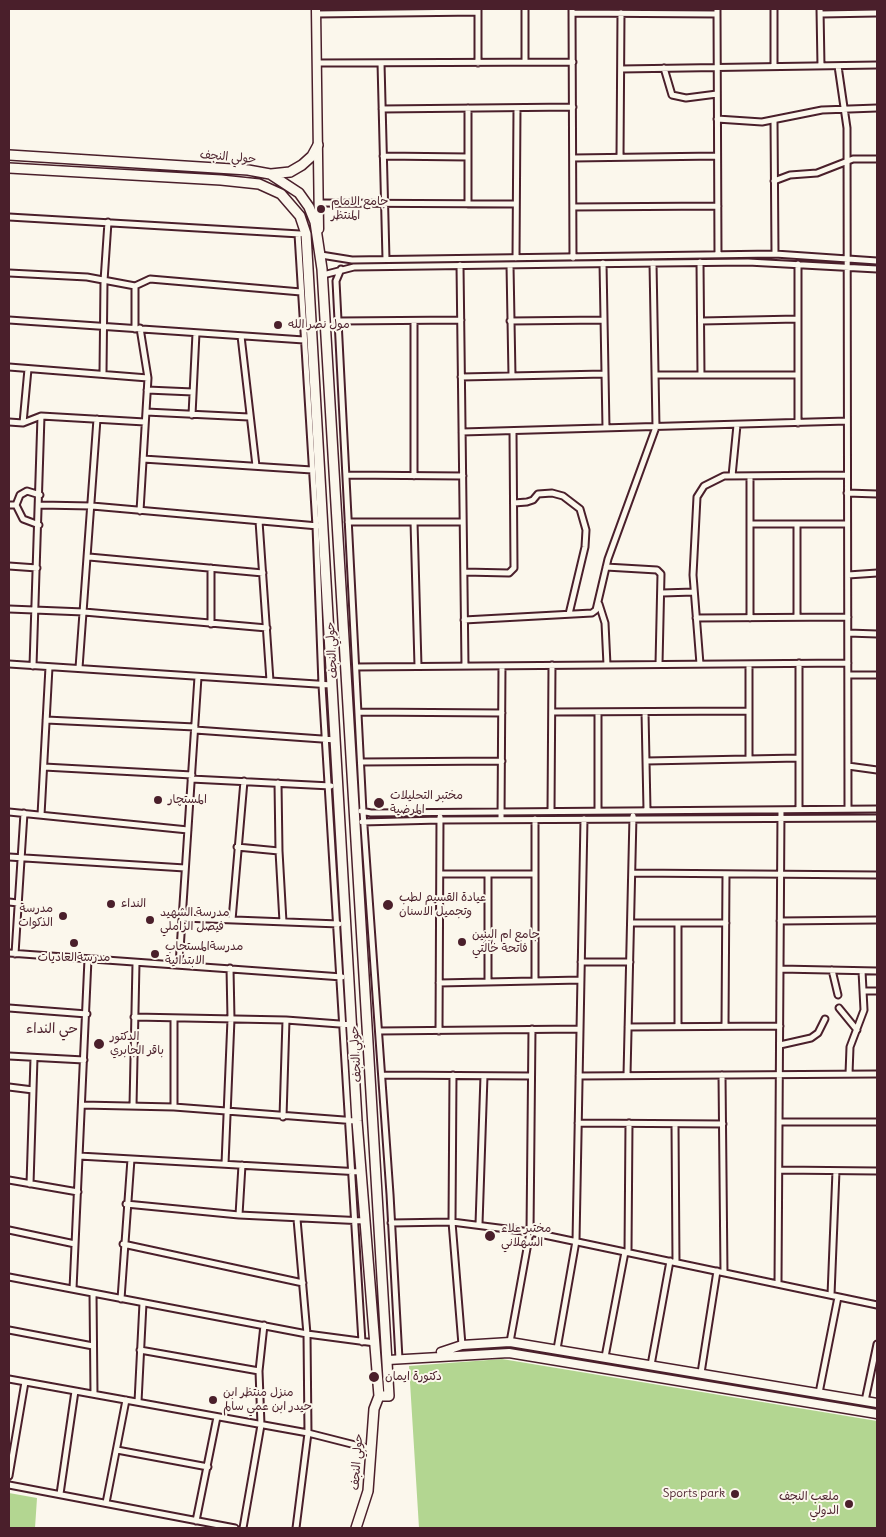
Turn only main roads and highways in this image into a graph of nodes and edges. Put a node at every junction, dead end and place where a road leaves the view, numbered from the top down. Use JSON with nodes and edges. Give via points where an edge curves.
{"nodes":[{"id":1,"x":318,"y":145,"type":"road end"},
{"id":2,"x":9,"y":155,"type":"edge"},
{"id":3,"x":55,"y":158,"type":"junction"},
{"id":4,"x":74,"y":159,"type":"junction"},
{"id":5,"x":9,"y":168,"type":"edge"},
{"id":6,"x":54,"y":171,"type":"junction"},
{"id":7,"x":73,"y":173,"type":"junction"},
{"id":8,"x":270,"y":174,"type":"junction"},
{"id":9,"x":329,"y":614,"type":"junction"},
{"id":10,"x":343,"y":614,"type":"junction"},
{"id":11,"x":344,"y":640,"type":"junction"},
{"id":12,"x":330,"y":642,"type":"junction"},
{"id":13,"x":379,"y":1396,"type":"junction"},
{"id":14,"x":356,"y":1528,"type":"edge"}],
"edges":[{"from":1,"to":8,"type":"main road","via":[[302,166],[290,172]]},
{"from":2,"to":3,"type":"main road","name":"حولي النجف"},
{"from":3,"to":4,"type":"main road","name":"حولي النجف"},
{"from":3,"to":6,"type":"main road","via":[[58,165]]},
{"from":4,"to":7,"type":"main road","via":[[69,167]]},
{"from":4,"to":8,"type":"main road","name":"حولي النجف"},
{"from":5,"to":6,"type":"main road","name":"حولي النجف"},
{"from":6,"to":7,"type":"main road","name":"حولي النجف"},
{"from":7,"to":9,"type":"main road","name":"حولي النجف","via":[[259,184],[282,194],[300,216],[322,581]]},
{"from":8,"to":10,"type":"main road","name":"حولي النجف","via":[[299,193],[309,207],[319,237]]},
{"from":9,"to":10,"type":"main road","via":[[336,617]]},
{"from":9,"to":12,"type":"main road","name":"حولي النجف"},
{"from":10,"to":11,"type":"main road","name":"حولي النجف"},
{"from":11,"to":12,"type":"main road"},
{"from":11,"to":13,"type":"main road","name":"حولي النجف","via":[[388,1360],[389,1396]]},
{"from":12,"to":13,"type":"main road","name":"حولي النجف","via":[[342,924],[353,1025],[352,1121],[365,1221]]},
{"from":13,"to":14,"type":"main road","name":"حولي النجف","via":[[374,1409],[367,1500]]}]}
